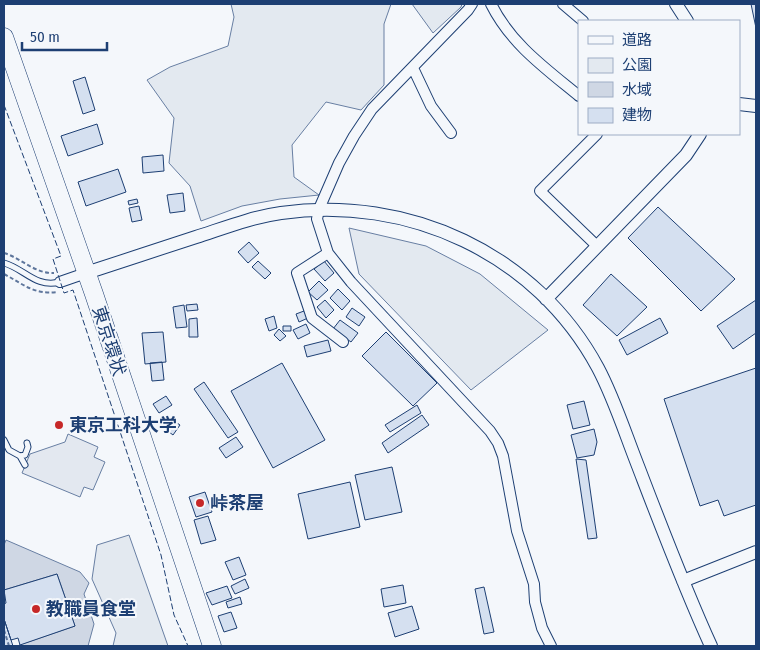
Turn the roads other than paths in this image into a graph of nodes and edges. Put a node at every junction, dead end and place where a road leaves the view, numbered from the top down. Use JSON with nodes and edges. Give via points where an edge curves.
{"nodes":[{"id":1,"x":472,"y":4,"type":"edge"},
{"id":2,"x":490,"y":4,"type":"edge"},
{"id":3,"x":563,"y":4,"type":"edge"},
{"id":4,"x":676,"y":4,"type":"edge"},
{"id":5,"x":582,"y":20,"type":"edge"},
{"id":6,"x":684,"y":20,"type":"edge"},
{"id":7,"x":4,"y":37,"type":"edge"},
{"id":8,"x":413,"y":68,"type":"junction"},
{"id":9,"x":578,"y":95,"type":"edge"},
{"id":10,"x":740,"y":104,"type":"edge"},
{"id":11,"x":756,"y":106,"type":"edge"},
{"id":12,"x":451,"y":133,"type":"dead end"},
{"id":13,"x":596,"y":135,"type":"edge"},
{"id":14,"x":699,"y":135,"type":"edge"},
{"id":15,"x":319,"y":209,"type":"junction"},
{"id":16,"x":597,"y":246,"type":"junction"},
{"id":17,"x":328,"y":253,"type":"junction"},
{"id":18,"x":4,"y":263,"type":"edge"},
{"id":19,"x":86,"y":273,"type":"junction"},
{"id":20,"x":59,"y":277,"type":"joint"},
{"id":21,"x":546,"y":299,"type":"junction"},
{"id":22,"x":343,"y":342,"type":"dead end"},
{"id":23,"x":4,"y":440,"type":"edge"},
{"id":24,"x":27,"y":443,"type":"dead end"},
{"id":25,"x":20,"y":456,"type":"junction"},
{"id":26,"x":25,"y":466,"type":"dead end"},
{"id":27,"x":756,"y":552,"type":"edge"},
{"id":28,"x":683,"y":581,"type":"junction"},
{"id":29,"x":212,"y":646,"type":"edge"},
{"id":30,"x":551,"y":646,"type":"edge"},
{"id":31,"x":711,"y":646,"type":"edge"}],
"edges":[{"from":1,"to":8,"type":"street"},
{"from":2,"to":9,"type":"street","via":[[524,51]]},
{"from":3,"to":5,"type":"street"},
{"from":4,"to":6,"type":"street"},
{"from":7,"to":19,"type":"highway","name":"東京環状"},
{"from":8,"to":12,"type":"street","via":[[431,106]]},
{"from":8,"to":15,"type":"street","via":[[372,109],[354,136]]},
{"from":10,"to":11,"type":"street"},
{"from":13,"to":16,"type":"street","via":[[540,191]]},
{"from":14,"to":16,"type":"street","via":[[686,155]]},
{"from":15,"to":17,"type":"street","via":[[317,219]]},
{"from":15,"to":19,"type":"street","via":[[246,220]]},
{"from":15,"to":21,"type":"street","via":[[391,215],[451,234],[505,264]]},
{"from":16,"to":21,"type":"street"},
{"from":17,"to":22,"type":"street","via":[[297,273],[312,318]]},
{"from":17,"to":30,"type":"street","via":[[498,443],[517,531],[534,584],[534,602]]},
{"from":18,"to":20,"type":"lane","via":[[42,283]]},
{"from":19,"to":20,"type":"street"},
{"from":19,"to":29,"type":"highway","name":"東京環状"},
{"from":21,"to":28,"type":"street","via":[[576,334],[598,369]]},
{"from":23,"to":25,"type":"lane","via":[[10,450]]},
{"from":24,"to":25,"type":"lane","via":[[25,455]]},
{"from":25,"to":26,"type":"lane"},
{"from":27,"to":28,"type":"street"},
{"from":28,"to":31,"type":"street"}]}
